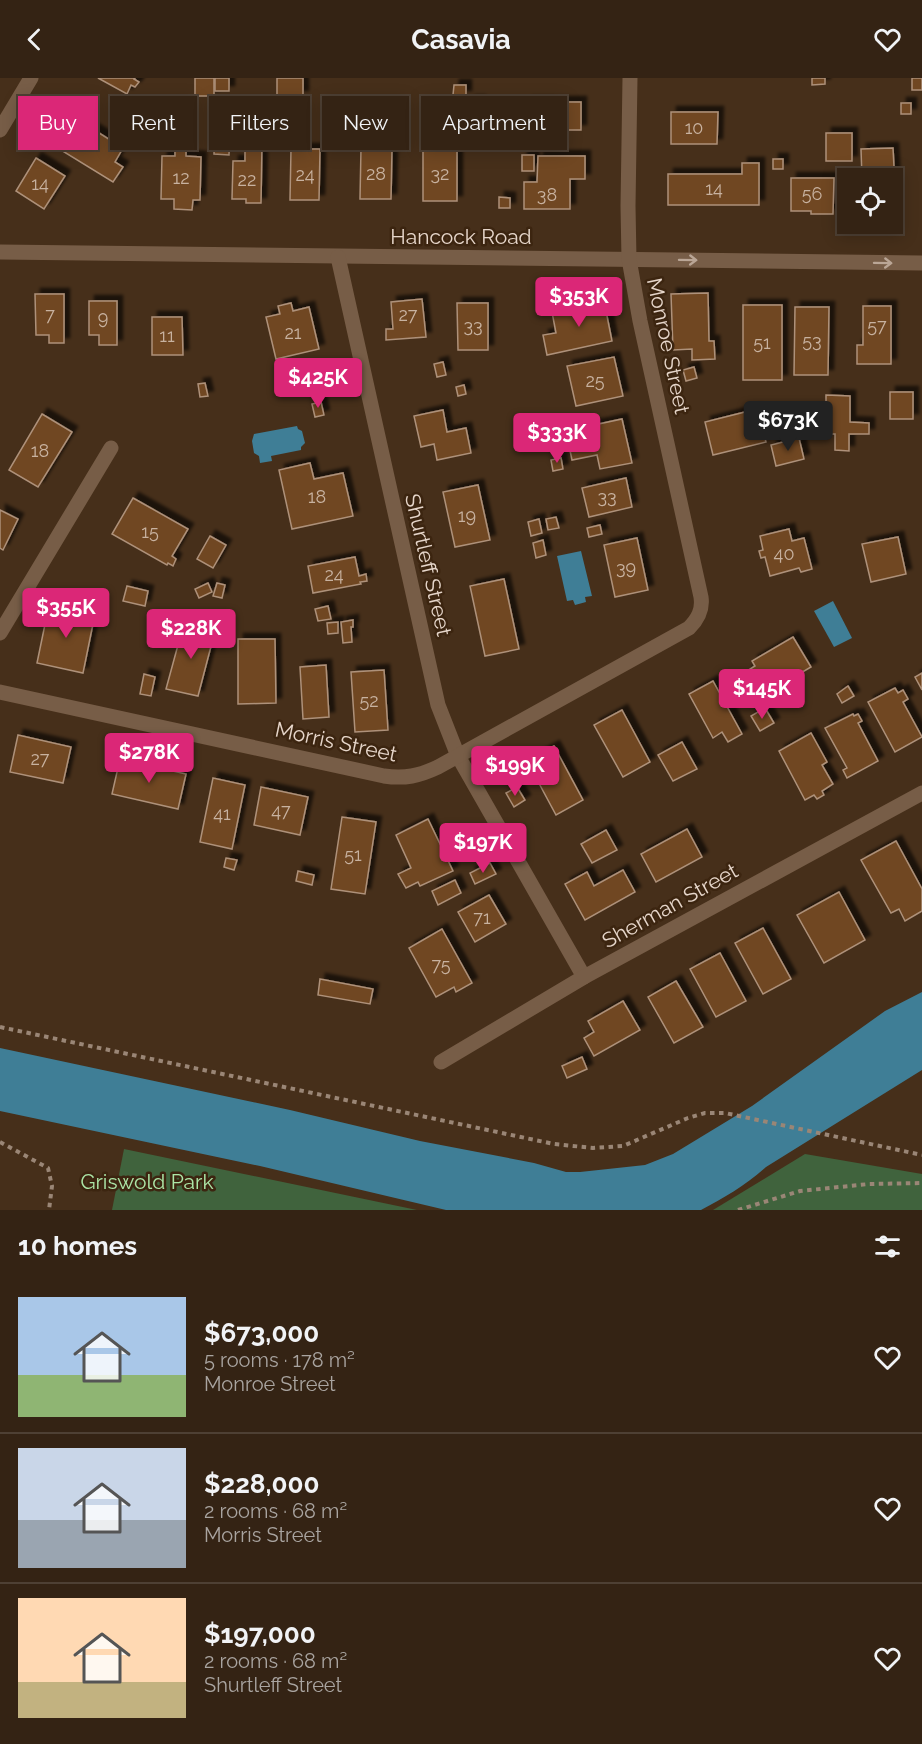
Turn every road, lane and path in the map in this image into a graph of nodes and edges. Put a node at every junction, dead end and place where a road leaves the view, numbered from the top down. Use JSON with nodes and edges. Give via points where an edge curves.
{"nodes":[{"id":1,"x":31,"y":78,"type":"edge"},
{"id":2,"x":630,"y":78,"type":"edge"},
{"id":3,"x":0,"y":130,"type":"edge"},
{"id":4,"x":0,"y":252,"type":"edge"},
{"id":5,"x":338,"y":257,"type":"junction"},
{"id":6,"x":629,"y":259,"type":"junction"},
{"id":7,"x":922,"y":263,"type":"edge"},
{"id":8,"x":111,"y":448,"type":"dead end"},
{"id":9,"x":698,"y":618,"type":"joint"},
{"id":10,"x":0,"y":633,"type":"edge"},
{"id":11,"x":0,"y":692,"type":"edge"},
{"id":12,"x":458,"y":756,"type":"junction"},
{"id":13,"x":922,"y":793,"type":"edge"},
{"id":14,"x":584,"y":977,"type":"junction"},
{"id":15,"x":0,"y":1027,"type":"edge"},
{"id":16,"x":441,"y":1062,"type":"dead end"},
{"id":17,"x":0,"y":1142,"type":"edge"},
{"id":18,"x":922,"y":1155,"type":"edge"},
{"id":19,"x":922,"y":1183,"type":"edge"},
{"id":20,"x":49,"y":1210,"type":"edge"},
{"id":21,"x":738,"y":1210,"type":"edge"}],
"edges":[{"from":1,"to":3,"type":"street"},
{"from":2,"to":6,"type":"street","name":"Monroe Street"},
{"from":4,"to":5,"type":"street","name":"Hancock Road"},
{"from":5,"to":6,"type":"street","name":"Hancock Road"},
{"from":5,"to":12,"type":"street","name":"Shurtleff Street","via":[[438,705]]},
{"from":6,"to":7,"type":"street","name":"Hancock Road","one_way":true},
{"from":6,"to":9,"type":"street","name":"Monroe Street","via":[[701,597]]},
{"from":8,"to":10,"type":"street"},
{"from":9,"to":12,"type":"street","name":"Morris Street","via":[[674,638]]},
{"from":11,"to":12,"type":"street","name":"Morris Street","via":[[399,778],[418,776]]},
{"from":12,"to":14,"type":"street","name":"Shurtleff Street"},
{"from":13,"to":14,"type":"street","name":"Sherman Street"},
{"from":14,"to":16,"type":"street","name":"Sherman Street"},
{"from":15,"to":18,"type":"path","via":[[554,1144],[624,1146],[688,1118],[724,1113]]},
{"from":17,"to":20,"type":"path","via":[[48,1168],[52,1186]]},
{"from":19,"to":21,"type":"path","via":[[800,1191]]}]}
